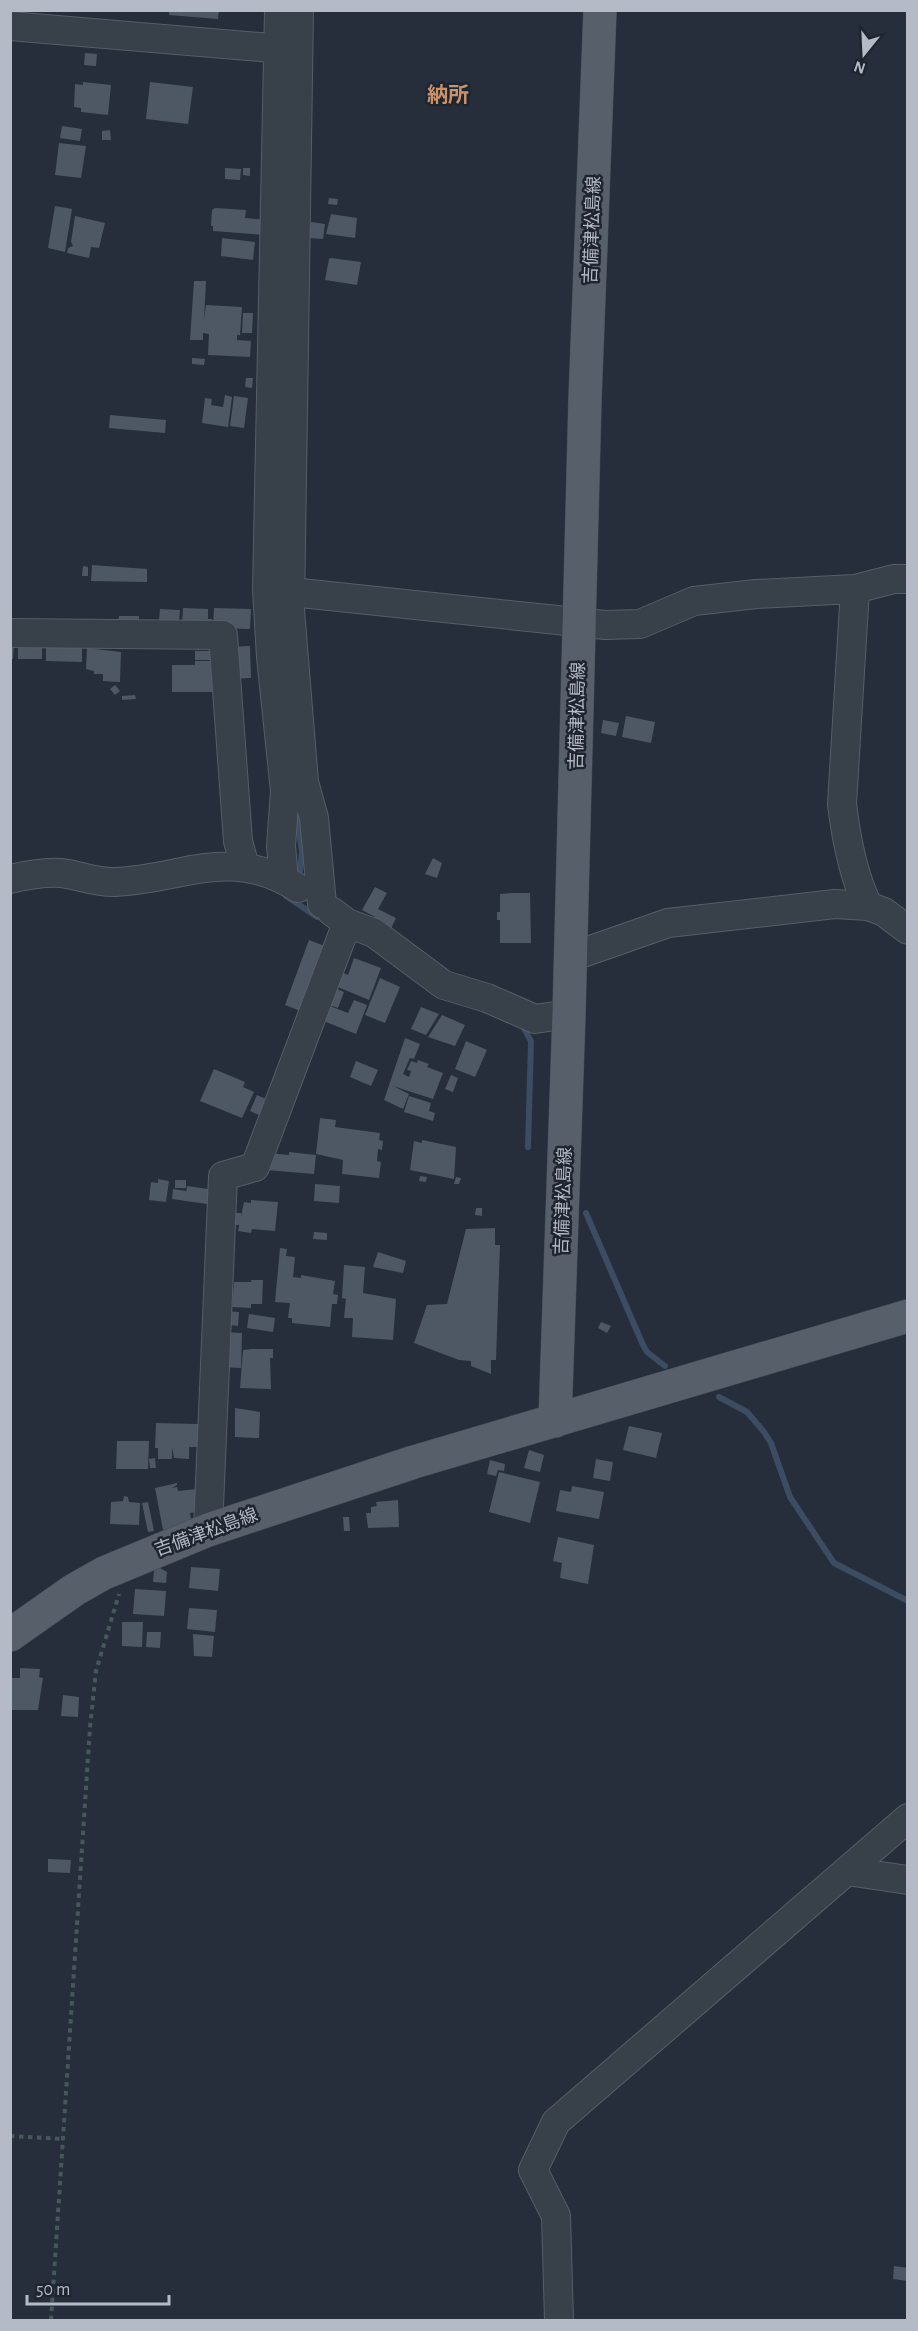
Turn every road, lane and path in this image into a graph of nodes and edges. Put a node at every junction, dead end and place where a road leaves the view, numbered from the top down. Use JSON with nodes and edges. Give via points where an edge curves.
{"nodes":[{"id":1,"x":279,"y":10,"type":"edge"},
{"id":2,"x":299,"y":10,"type":"edge"},
{"id":3,"x":600,"y":10,"type":"edge"},
{"id":4,"x":10,"y":26,"type":"edge"},
{"id":5,"x":287,"y":49,"type":"junction"},
{"id":6,"x":908,"y":579,"type":"edge"},
{"id":7,"x":855,"y":589,"type":"junction"},
{"id":8,"x":278,"y":591,"type":"junction"},
{"id":9,"x":579,"y":624,"type":"junction"},
{"id":10,"x":10,"y":633,"type":"edge"},
{"id":11,"x":245,"y":867,"type":"junction"},
{"id":12,"x":10,"y":879,"type":"edge"},
{"id":13,"x":300,"y":890,"type":"junction"},
{"id":14,"x":868,"y":906,"type":"junction"},
{"id":15,"x":345,"y":929,"type":"junction"},
{"id":16,"x":908,"y":930,"type":"edge"},
{"id":17,"x":571,"y":957,"type":"junction"},
{"id":18,"x":570,"y":1014,"type":"junction"},
{"id":19,"x":908,"y":1316,"type":"edge"},
{"id":20,"x":555,"y":1421,"type":"junction"},
{"id":21,"x":208,"y":1530,"type":"junction"},
{"id":22,"x":128,"y":1562,"type":"junction"},
{"id":23,"x":10,"y":1635,"type":"edge"},
{"id":24,"x":908,"y":1818,"type":"edge"},
{"id":25,"x":847,"y":1871,"type":"junction"},
{"id":26,"x":908,"y":1880,"type":"edge"},
{"id":27,"x":10,"y":2136,"type":"edge"},
{"id":28,"x":63,"y":2139,"type":"junction"},
{"id":29,"x":51,"y":2320,"type":"edge"},
{"id":30,"x":559,"y":2320,"type":"edge"}],
"edges":[{"from":1,"to":5,"type":"street"},
{"from":2,"to":5,"type":"street"},
{"from":3,"to":9,"type":"main road","name":"吉備津松島線"},
{"from":4,"to":5,"type":"street"},
{"from":5,"to":8,"type":"street"},
{"from":6,"to":7,"type":"street"},
{"from":7,"to":9,"type":"street","via":[[705,600],[640,624]]},
{"from":7,"to":14,"type":"street","via":[[842,804],[845,834]]},
{"from":8,"to":9,"type":"street"},
{"from":8,"to":13,"type":"street","via":[[304,782],[314,818]]},
{"from":8,"to":13,"type":"street","via":[[271,657],[285,791],[281,846]]},
{"from":9,"to":17,"type":"main road","name":"吉備津松島線"},
{"from":10,"to":11,"type":"street","via":[[223,635],[238,841]]},
{"from":11,"to":12,"type":"street","via":[[201,867],[112,882],[60,873]]},
{"from":11,"to":13,"type":"street"},
{"from":13,"to":15,"type":"street"},
{"from":14,"to":16,"type":"street","via":[[884,912]]},
{"from":14,"to":17,"type":"street","via":[[835,904],[668,923]]},
{"from":15,"to":18,"type":"street","via":[[374,933],[444,985],[535,1019]]},
{"from":15,"to":21,"type":"street","via":[[255,1167],[223,1176]]},
{"from":17,"to":18,"type":"main road","name":"吉備津松島線"},
{"from":18,"to":20,"type":"main road","name":"吉備津松島線"},
{"from":19,"to":20,"type":"main road","name":"吉備津松島線"},
{"from":20,"to":21,"type":"main road","name":"吉備津松島線","via":[[414,1462]]},
{"from":21,"to":22,"type":"main road","name":"吉備津松島線"},
{"from":22,"to":23,"type":"main road","name":"吉備津松島線","via":[[74,1590]]},
{"from":22,"to":28,"type":"path","via":[[95,1682]]},
{"from":24,"to":25,"type":"street"},
{"from":25,"to":26,"type":"street"},
{"from":25,"to":30,"type":"street","via":[[556,2122],[533,2170],[556,2216]]},
{"from":27,"to":28,"type":"path"},
{"from":28,"to":29,"type":"path"}]}
